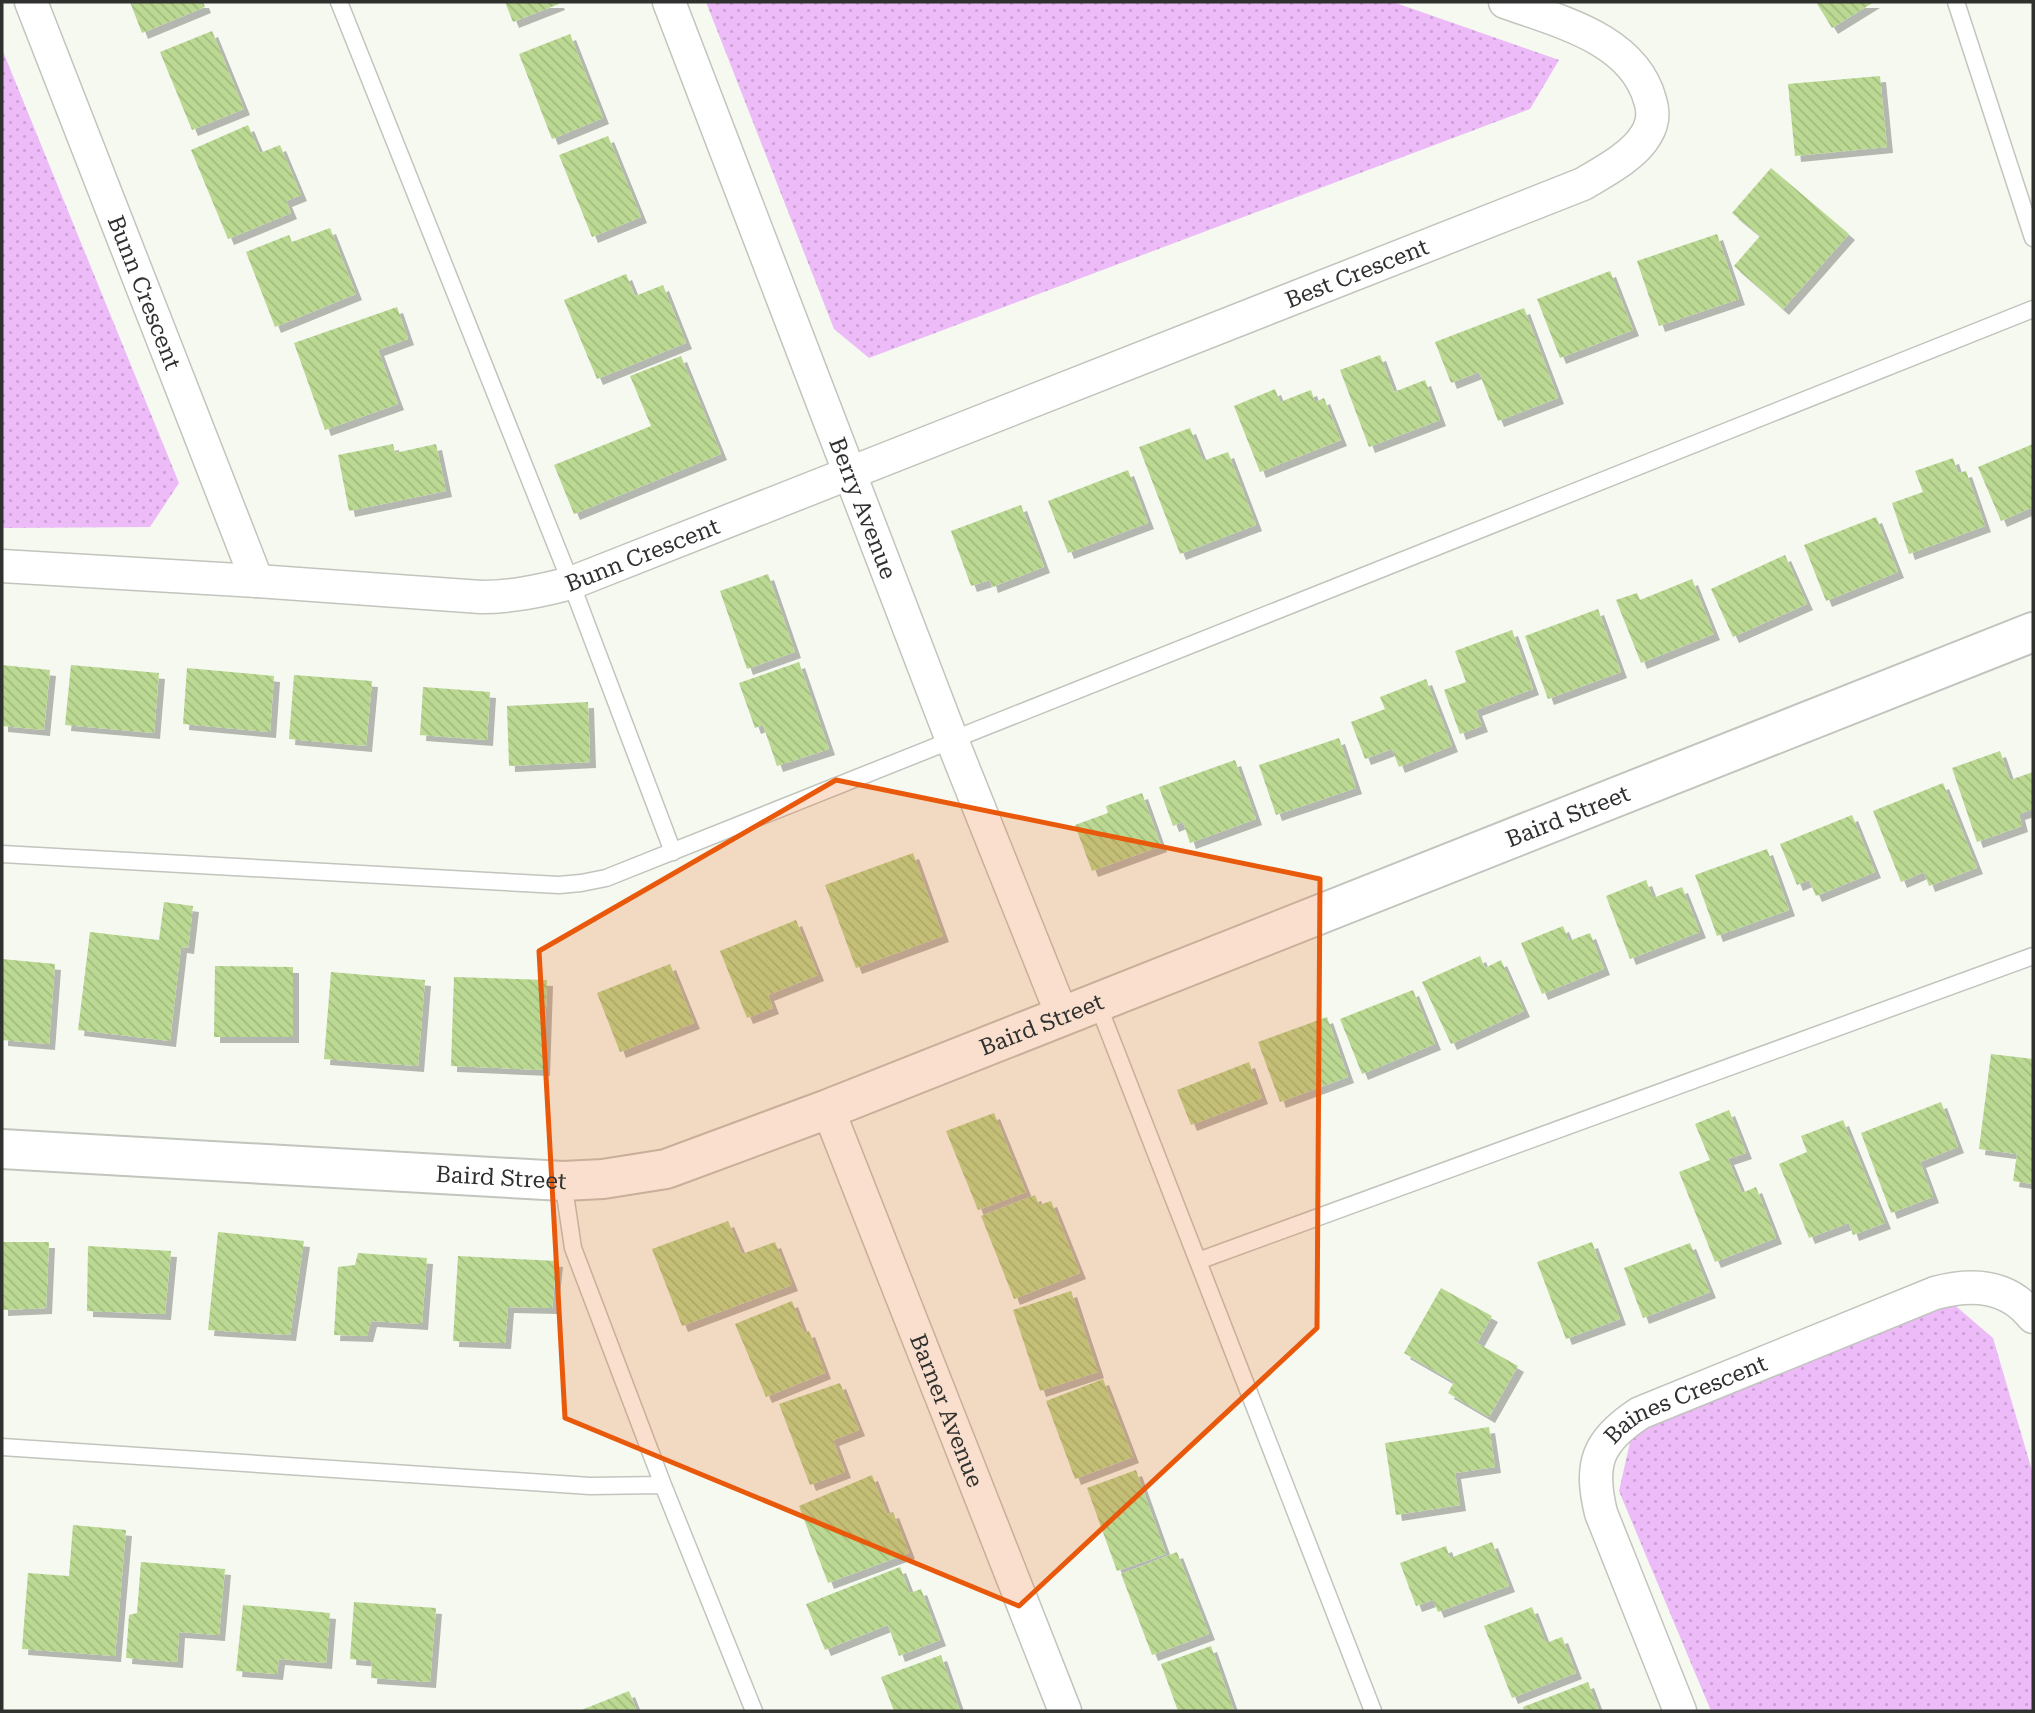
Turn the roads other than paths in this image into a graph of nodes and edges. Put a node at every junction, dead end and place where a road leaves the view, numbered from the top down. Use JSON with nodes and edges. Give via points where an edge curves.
{"nodes":[{"id":1,"x":32,"y":2,"type":"edge"},
{"id":2,"x":339,"y":2,"type":"edge"},
{"id":3,"x":669,"y":2,"type":"edge"},
{"id":4,"x":1505,"y":2,"type":"edge"},
{"id":5,"x":1956,"y":2,"type":"edge"},
{"id":6,"x":2033,"y":238,"type":"edge"},
{"id":7,"x":2033,"y":309,"type":"edge"},
{"id":8,"x":851,"y":473,"type":"junction"},
{"id":9,"x":2,"y":566,"type":"edge"},
{"id":10,"x":257,"y":581,"type":"junction"},
{"id":11,"x":570,"y":583,"type":"junction"},
{"id":12,"x":2033,"y":632,"type":"edge"},
{"id":13,"x":952,"y":740,"type":"junction"},
{"id":14,"x":673,"y":852,"type":"junction"},
{"id":15,"x":2,"y":854,"type":"edge"},
{"id":16,"x":2033,"y":956,"type":"edge"},
{"id":17,"x":1097,"y":1002,"type":"junction"},
{"id":18,"x":1062,"y":1015,"type":"junction"},
{"id":19,"x":828,"y":1109,"type":"junction"},
{"id":20,"x":2,"y":1149,"type":"edge"},
{"id":21,"x":563,"y":1181,"type":"junction"},
{"id":22,"x":1198,"y":1262,"type":"junction"},
{"id":23,"x":2033,"y":1317,"type":"edge"},
{"id":24,"x":2,"y":1447,"type":"edge"},
{"id":25,"x":663,"y":1485,"type":"junction"},
{"id":26,"x":754,"y":1711,"type":"edge"},
{"id":27,"x":1065,"y":1711,"type":"edge"},
{"id":28,"x":1373,"y":1711,"type":"edge"},
{"id":29,"x":1680,"y":1711,"type":"edge"}],
"edges":[{"from":1,"to":10,"type":"street","name":"Bunn Crescent"},
{"from":2,"to":11,"type":"lane"},
{"from":3,"to":8,"type":"street","name":"Berry Avenue"},
{"from":4,"to":8,"type":"street","name":"Best Crescent","via":[[1604,42],[1640,77],[1654,113],[1646,136],[1618,163],[1583,184]]},
{"from":5,"to":6,"type":"lane"},
{"from":7,"to":13,"type":"lane"},
{"from":8,"to":11,"type":"street","name":"Bunn Crescent"},
{"from":8,"to":13,"type":"street","name":"Berry Avenue"},
{"from":9,"to":10,"type":"street","name":"Bunn Crescent"},
{"from":10,"to":11,"type":"street","name":"Bunn Crescent","via":[[481,597],[531,593]]},
{"from":11,"to":14,"type":"lane"},
{"from":12,"to":17,"type":"street","name":"Baird Street"},
{"from":13,"to":14,"type":"lane"},
{"from":13,"to":18,"type":"street","name":"Berry Avenue"},
{"from":14,"to":15,"type":"lane","via":[[606,878],[559,885]]},
{"from":16,"to":22,"type":"lane"},
{"from":17,"to":18,"type":"street","name":"Baird Street"},
{"from":17,"to":22,"type":"lane"},
{"from":18,"to":19,"type":"street","name":"Baird Street"},
{"from":19,"to":21,"type":"street","name":"Baird Street","via":[[666,1169],[603,1180]]},
{"from":19,"to":27,"type":"street","name":"Barner Avenue"},
{"from":20,"to":21,"type":"street","name":"Baird Street"},
{"from":21,"to":25,"type":"lane","via":[[573,1248]]},
{"from":22,"to":28,"type":"lane"},
{"from":23,"to":29,"type":"street","name":"Baines Crescent","via":[[2004,1293],[1984,1287],[1935,1293],[1640,1413],[1608,1439],[1595,1472],[1601,1513]]},
{"from":24,"to":25,"type":"lane","via":[[590,1486]]},
{"from":25,"to":26,"type":"lane"}]}
